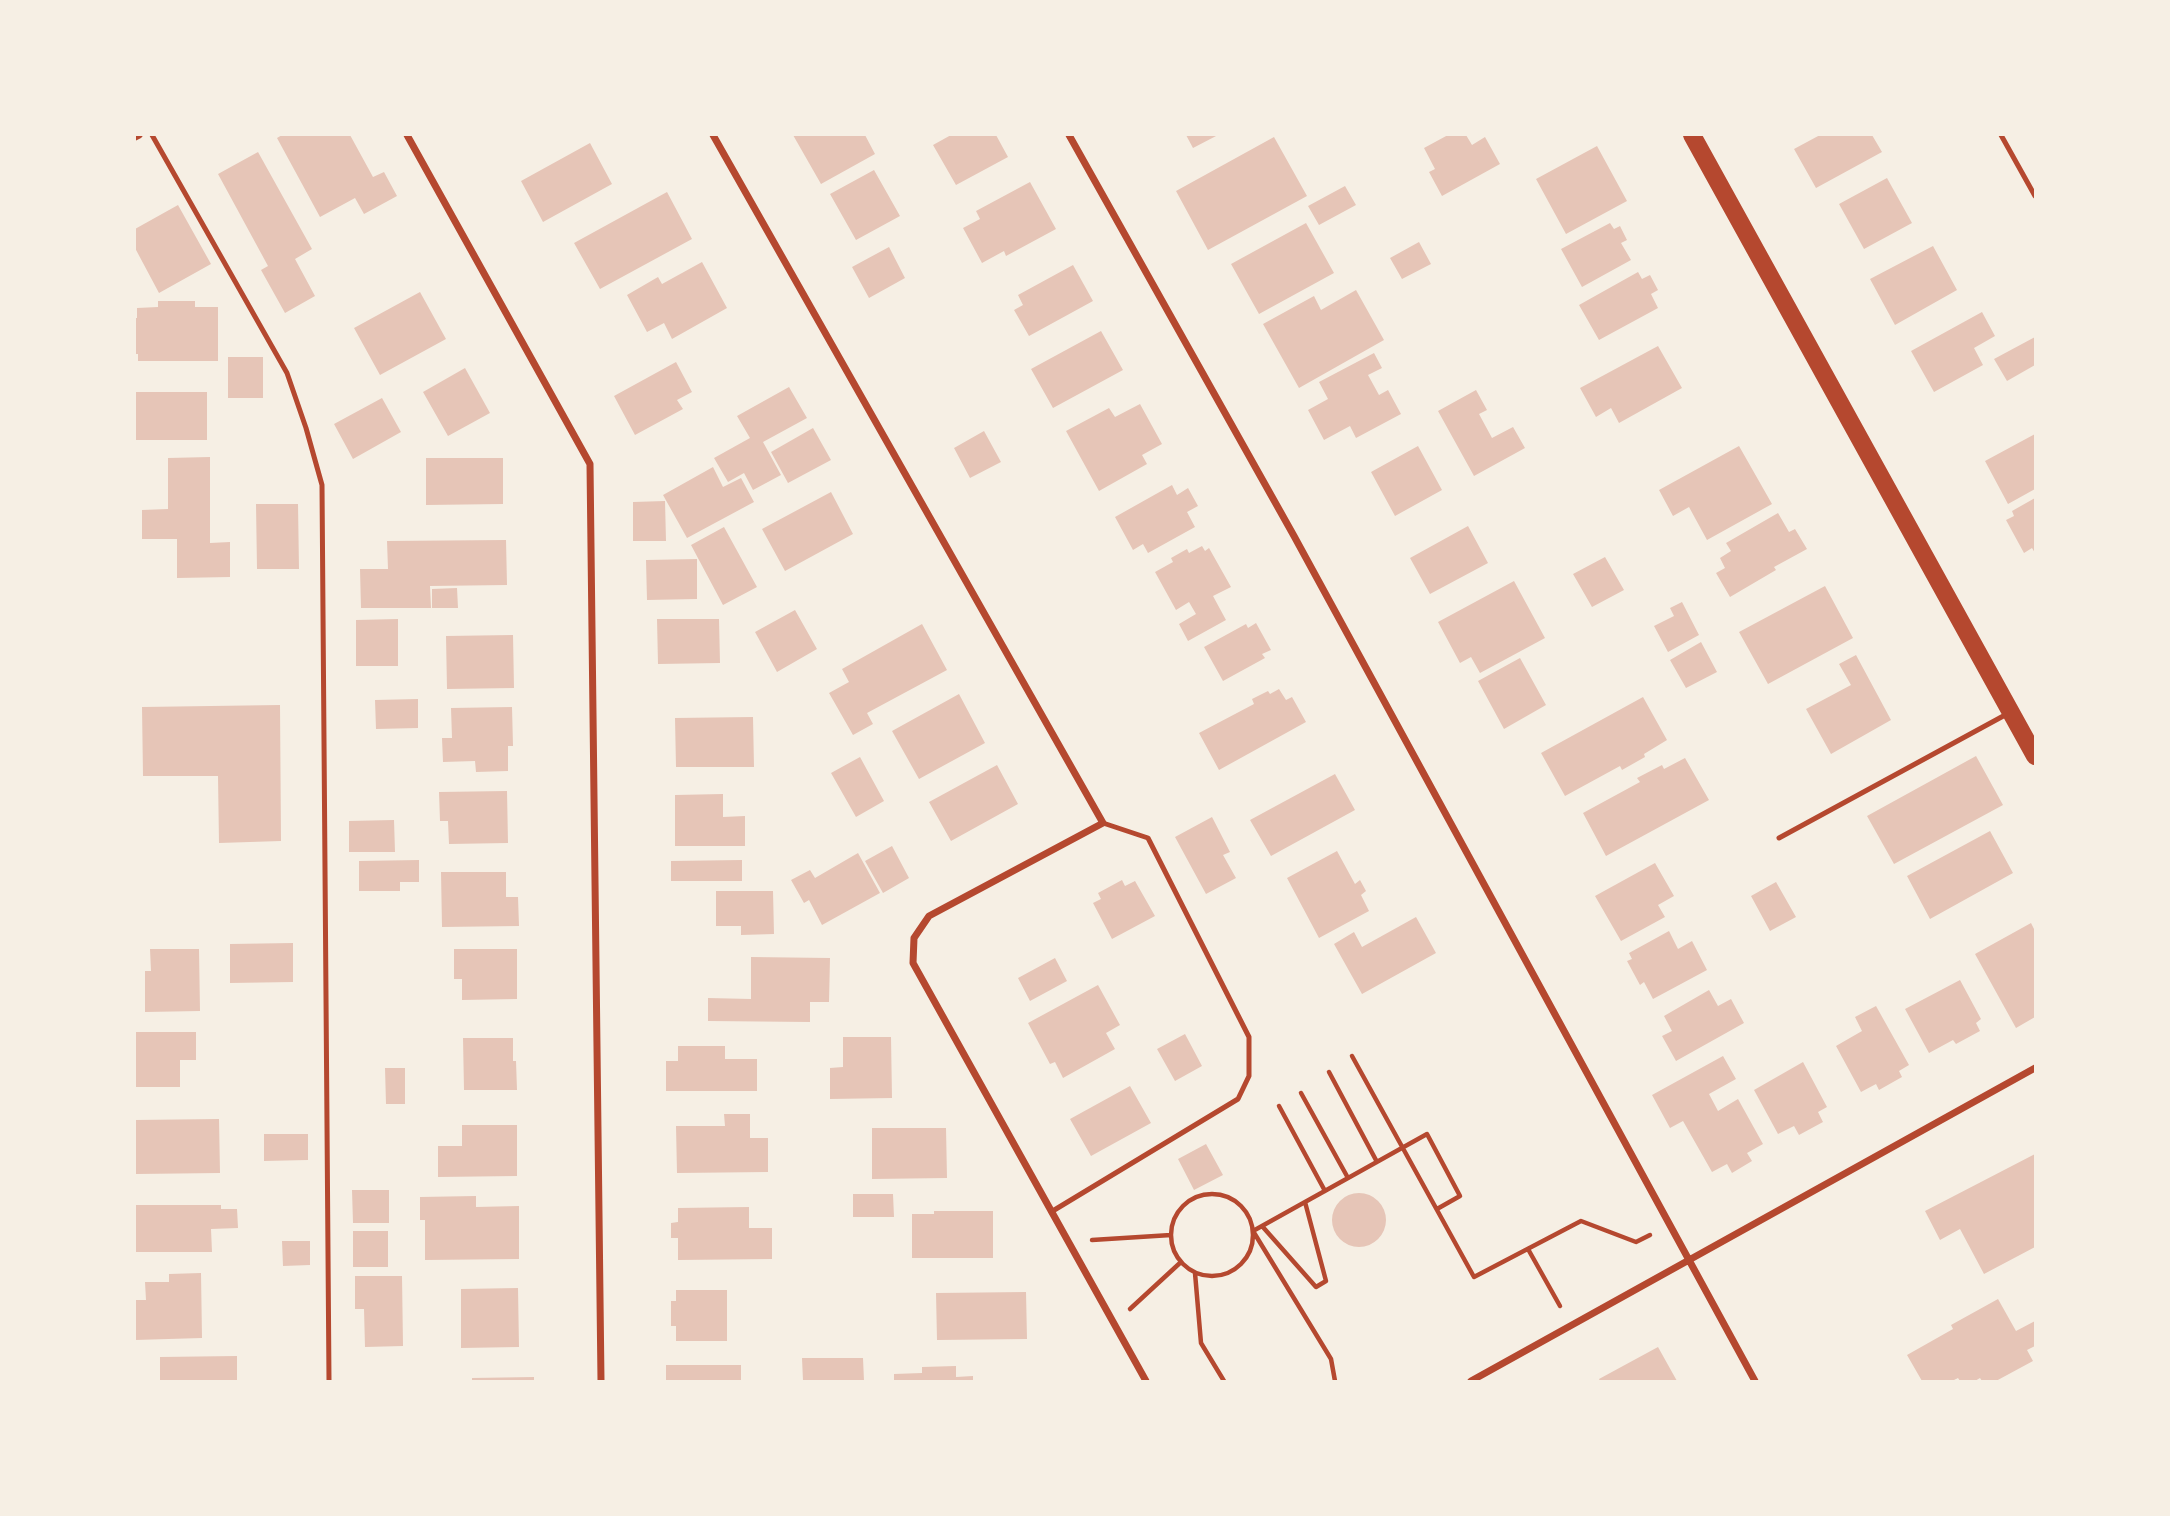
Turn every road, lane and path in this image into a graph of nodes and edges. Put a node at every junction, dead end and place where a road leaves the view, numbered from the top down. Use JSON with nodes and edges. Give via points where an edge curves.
{"nodes":[{"id":1,"x":152,"y":135,"type":"edge"},
{"id":2,"x":407,"y":135,"type":"edge"},
{"id":3,"x":713,"y":135,"type":"edge"},
{"id":4,"x":1069,"y":135,"type":"edge"},
{"id":5,"x":1692,"y":135,"type":"edge"},
{"id":6,"x":2001,"y":135,"type":"edge"},
{"id":7,"x":2035,"y":196,"type":"edge"},
{"id":8,"x":2011,"y":711,"type":"junction"},
{"id":9,"x":2035,"y":756,"type":"edge"},
{"id":10,"x":1103,"y":823,"type":"junction"},
{"id":11,"x":1779,"y":838,"type":"dead end"},
{"id":12,"x":1352,"y":1056,"type":"dead end"},
{"id":13,"x":2035,"y":1068,"type":"edge"},
{"id":14,"x":1329,"y":1072,"type":"dead end"},
{"id":15,"x":1301,"y":1093,"type":"dead end"},
{"id":16,"x":1279,"y":1107,"type":"dead end"},
{"id":17,"x":1403,"y":1148,"type":"junction"},
{"id":18,"x":1377,"y":1162,"type":"junction"},
{"id":19,"x":1349,"y":1178,"type":"junction"},
{"id":20,"x":1325,"y":1191,"type":"junction"},
{"id":21,"x":1305,"y":1202,"type":"junction"},
{"id":22,"x":1437,"y":1209,"type":"junction"},
{"id":23,"x":1051,"y":1212,"type":"junction"},
{"id":24,"x":1670,"y":1224,"type":"junction"},
{"id":25,"x":1262,"y":1226,"type":"junction"},
{"id":26,"x":1253,"y":1231,"type":"junction"},
{"id":27,"x":1171,"y":1235,"type":"junction"},
{"id":28,"x":1068,"y":1241,"type":"junction"},
{"id":29,"x":1528,"y":1249,"type":"junction"},
{"id":30,"x":1689,"y":1259,"type":"junction"},
{"id":31,"x":1181,"y":1262,"type":"junction"},
{"id":32,"x":1195,"y":1273,"type":"junction"},
{"id":33,"x":1114,"y":1324,"type":"junction"},
{"id":34,"x":1570,"y":1326,"type":"junction"},
{"id":35,"x":328,"y":1381,"type":"edge"},
{"id":36,"x":601,"y":1381,"type":"edge"},
{"id":37,"x":1146,"y":1381,"type":"edge"},
{"id":38,"x":1224,"y":1381,"type":"edge"},
{"id":39,"x":1335,"y":1381,"type":"edge"},
{"id":40,"x":1471,"y":1381,"type":"edge"},
{"id":41,"x":1755,"y":1381,"type":"edge"}],
"edges":[{"from":1,"to":35,"type":"lane","via":[[287,373],[321,485]]},
{"from":2,"to":36,"type":"street","via":[[590,464]]},
{"from":3,"to":10,"type":"street"},
{"from":4,"to":24,"type":"street"},
{"from":5,"to":8,"type":"main road"},
{"from":6,"to":7,"type":"lane"},
{"from":8,"to":9,"type":"main road"},
{"from":8,"to":11,"type":"lane"},
{"from":10,"to":23,"type":"street","via":[[929,916],[914,938],[913,963]]},
{"from":10,"to":23,"type":"lane","via":[[1148,838],[1249,1037],[1249,1076],[1238,1099]]},
{"from":12,"to":17,"type":"path"},
{"from":13,"to":30,"type":"street"},
{"from":14,"to":18,"type":"path"},
{"from":15,"to":19,"type":"path"},
{"from":16,"to":20,"type":"path"},
{"from":17,"to":18,"type":"path"},
{"from":17,"to":22,"type":"path"},
{"from":17,"to":22,"type":"path","via":[[1427,1134],[1460,1196]]},
{"from":18,"to":19,"type":"path"},
{"from":19,"to":20,"type":"path"},
{"from":20,"to":21,"type":"path"},
{"from":21,"to":25,"type":"path"},
{"from":21,"to":25,"type":"path","via":[[1326,1280],[1316,1287]]},
{"from":22,"to":29,"type":"path","via":[[1474,1277]]},
{"from":23,"to":28,"type":"street"},
{"from":24,"to":29,"type":"path","via":[[1636,1242],[1581,1221]]},
{"from":24,"to":30,"type":"street"},
{"from":25,"to":26,"type":"path"},
{"from":26,"to":27,"type":"path","via":[[1241,1205],[1215,1194],[1187,1202],[1178,1212]]},
{"from":26,"to":32,"type":"path","via":[[1249,1252],[1236,1268],[1223,1275]]},
{"from":26,"to":39,"type":"path","via":[[1331,1359]]},
{"from":27,"to":28,"type":"path"},
{"from":27,"to":31,"type":"path"},
{"from":28,"to":33,"type":"street"},
{"from":29,"to":34,"type":"path"},
{"from":30,"to":34,"type":"street"},
{"from":30,"to":41,"type":"street"},
{"from":31,"to":32,"type":"path"},
{"from":31,"to":33,"type":"path"},
{"from":32,"to":38,"type":"path","via":[[1201,1343]]},
{"from":33,"to":37,"type":"street"},
{"from":34,"to":40,"type":"street"}]}
